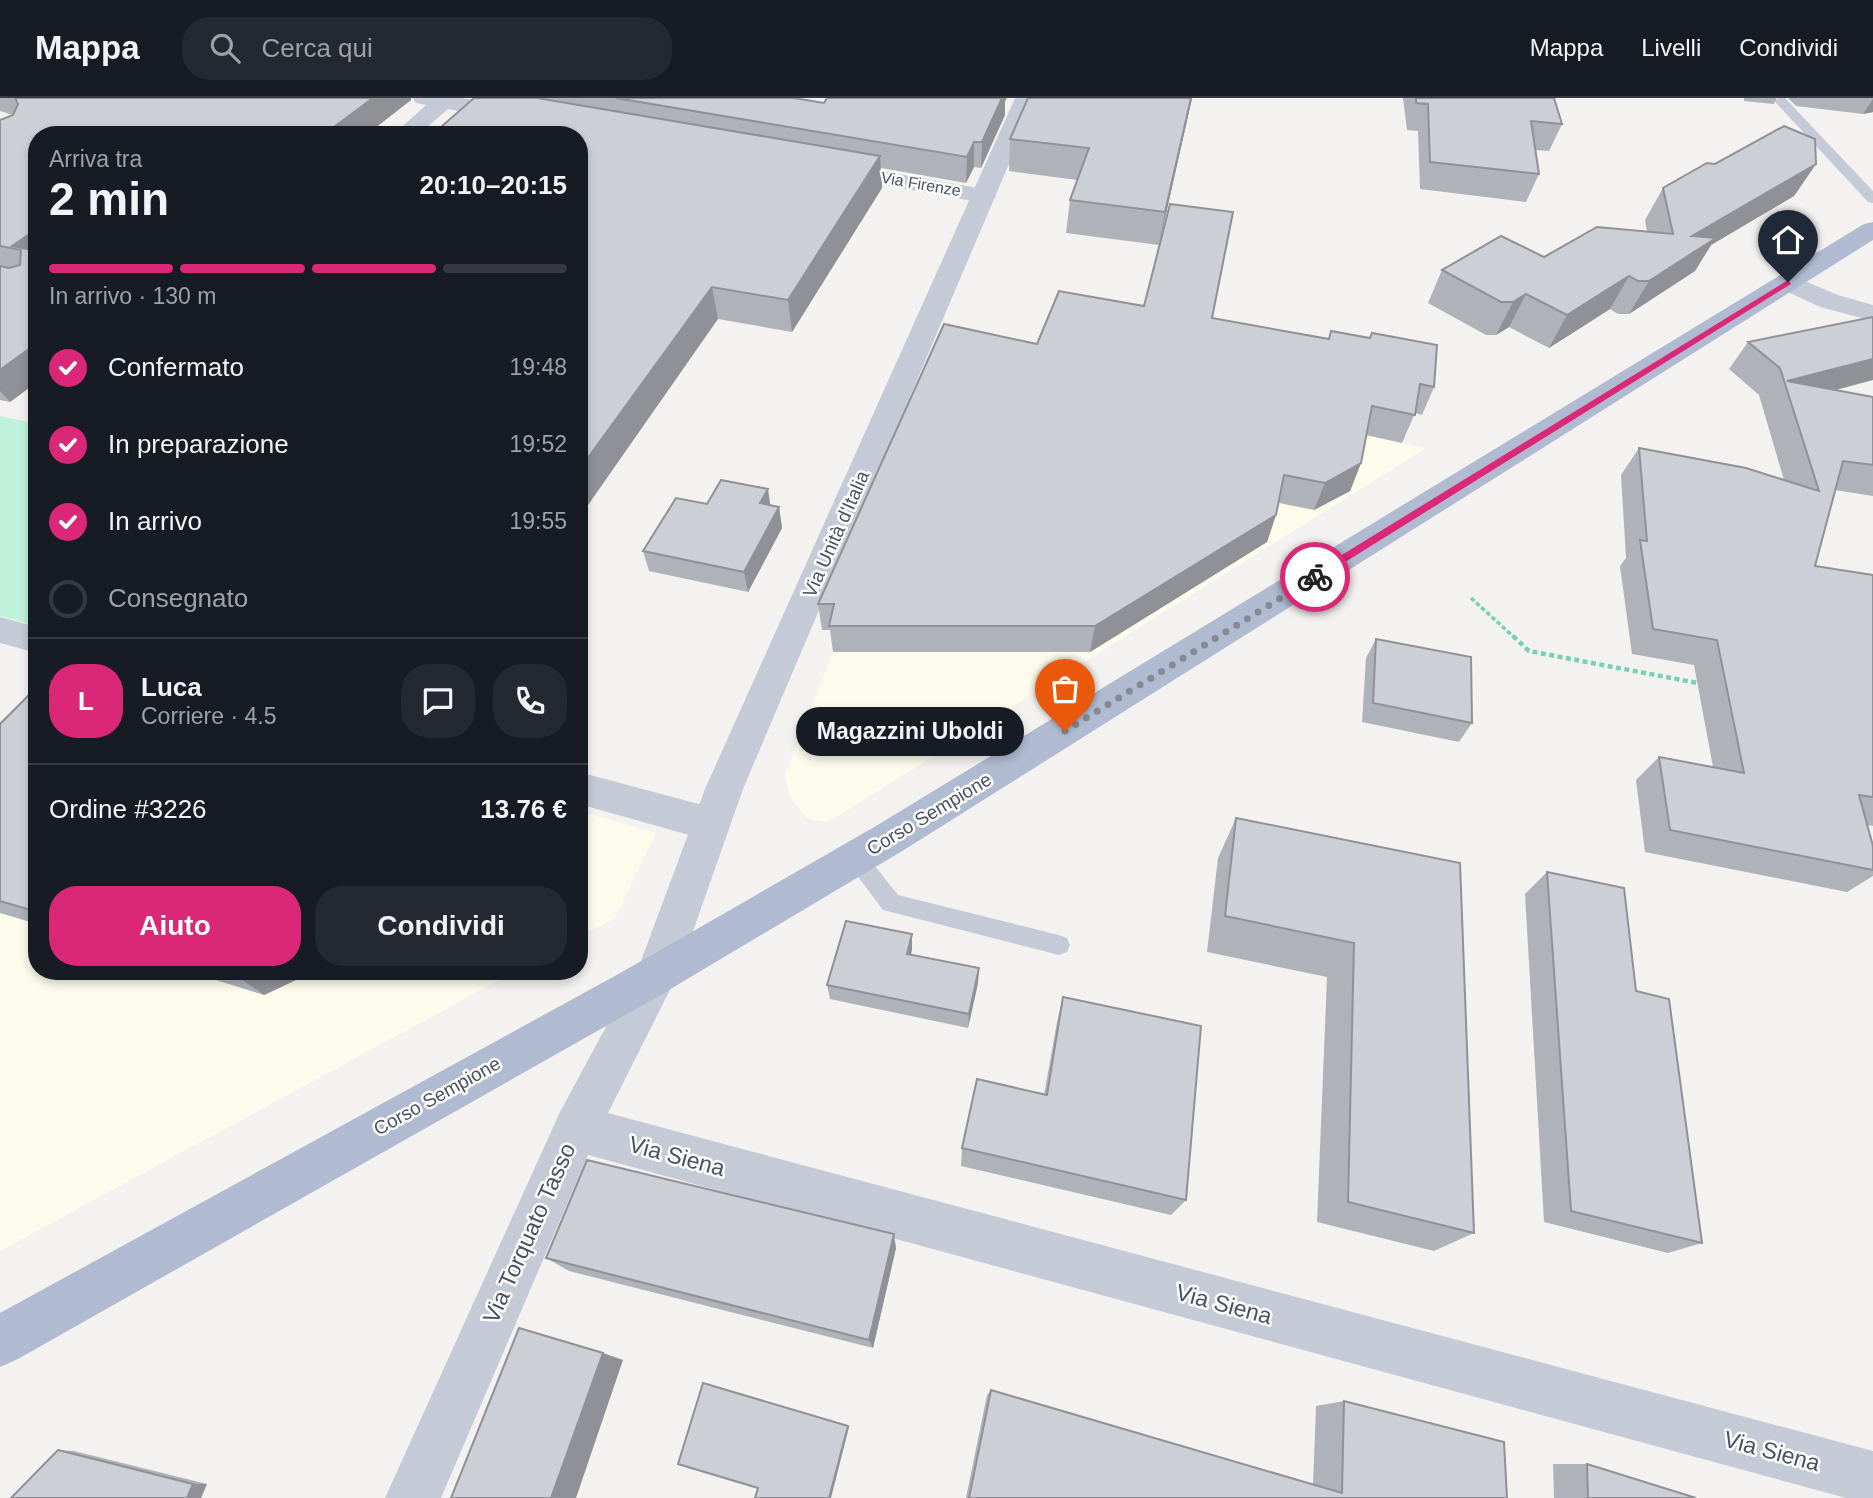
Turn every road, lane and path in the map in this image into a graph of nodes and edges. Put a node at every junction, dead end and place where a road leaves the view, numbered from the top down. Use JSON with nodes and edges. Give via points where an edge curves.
{"nodes":[{"id":1,"x":1026,"y":98,"type":"edge"},
{"id":2,"x":434,"y":100,"type":"edge"},
{"id":3,"x":1781,"y":101,"type":"dead end"},
{"id":4,"x":540,"y":118,"type":"edge"},
{"id":5,"x":412,"y":126,"type":"edge"},
{"id":6,"x":814,"y":166,"type":"edge"},
{"id":7,"x":984,"y":196,"type":"junction"},
{"id":8,"x":1873,"y":199,"type":"edge"},
{"id":9,"x":1873,"y":229,"type":"edge"},
{"id":10,"x":1788,"y":282,"type":"junction"},
{"id":11,"x":1873,"y":313,"type":"edge"},
{"id":12,"x":1471,"y":598,"type":"dead end"},
{"id":13,"x":0,"y":630,"type":"edge"},
{"id":14,"x":28,"y":638,"type":"edge"},
{"id":15,"x":1705,"y":685,"type":"dead end"},
{"id":16,"x":588,"y":790,"type":"edge"},
{"id":17,"x":709,"y":824,"type":"junction"},
{"id":18,"x":855,"y":858,"type":"junction"},
{"id":19,"x":1059,"y":945,"type":"dead end"},
{"id":20,"x":657,"y":974,"type":"junction"},
{"id":21,"x":576,"y":1128,"type":"junction"},
{"id":22,"x":0,"y":1341,"type":"edge"},
{"id":23,"x":1873,"y":1478,"type":"edge"},
{"id":24,"x":413,"y":1498,"type":"edge"}],
"edges":[{"from":1,"to":7,"type":"street","name":"Via Unità d'Italia"},
{"from":2,"to":4,"type":"street"},
{"from":2,"to":5,"type":"street"},
{"from":3,"to":8,"type":"lane"},
{"from":6,"to":7,"type":"street","name":"Via Firenze"},
{"from":7,"to":17,"type":"street","name":"Via Unità d'Italia"},
{"from":9,"to":10,"type":"main road","name":"Corso Sempione"},
{"from":10,"to":11,"type":"street","via":[[1829,301]]},
{"from":10,"to":18,"type":"main road","name":"Corso Sempione"},
{"from":12,"to":15,"type":"path","via":[[1529,651]]},
{"from":13,"to":14,"type":"street"},
{"from":16,"to":17,"type":"street"},
{"from":17,"to":20,"type":"street","name":"Via Unità d'Italia"},
{"from":18,"to":19,"type":"lane","via":[[891,903]]},
{"from":18,"to":20,"type":"main road","name":"Corso Sempione"},
{"from":20,"to":21,"type":"street","name":"Via Torquato Tasso"},
{"from":20,"to":22,"type":"main road","name":"Corso Sempione"},
{"from":21,"to":23,"type":"street","name":"Via Siena"},
{"from":21,"to":24,"type":"street","name":"Via Torquato Tasso"}]}
